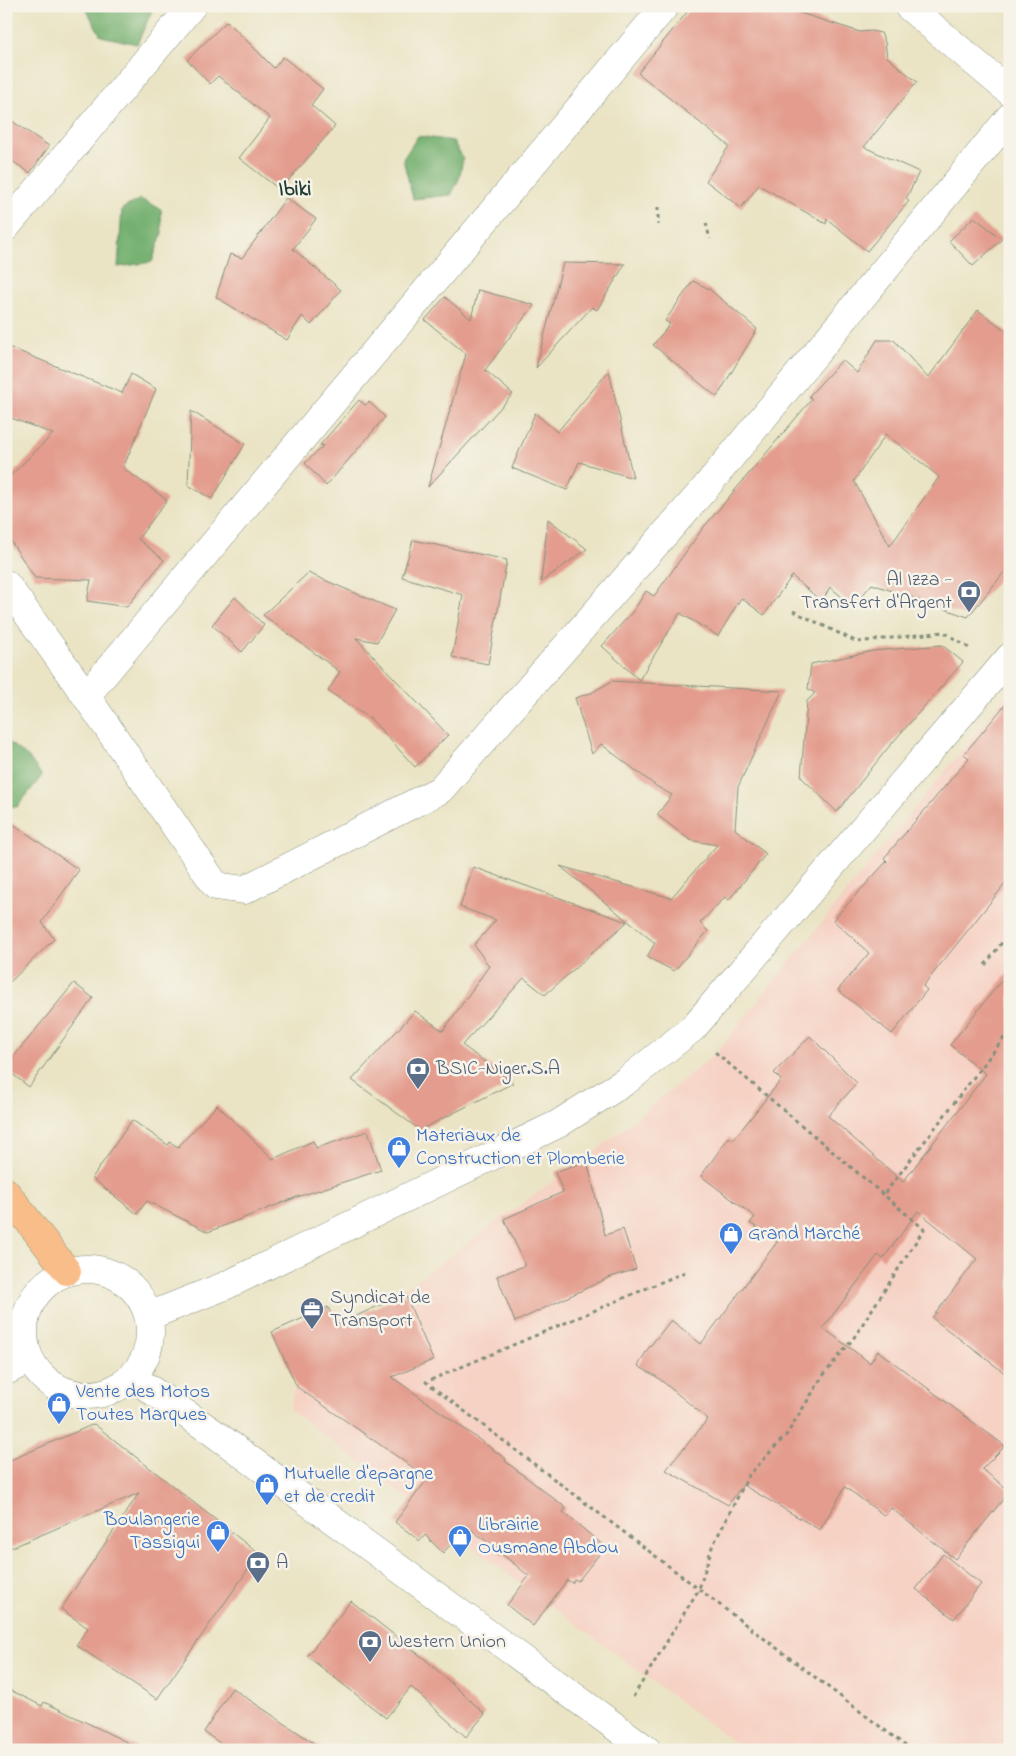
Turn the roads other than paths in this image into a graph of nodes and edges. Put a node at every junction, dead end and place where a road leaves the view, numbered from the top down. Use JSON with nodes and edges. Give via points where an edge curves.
{"nodes":[{"id":1,"x":192,"y":6,"type":"edge"},
{"id":2,"x":665,"y":6,"type":"edge"},
{"id":3,"x":908,"y":6,"type":"edge"},
{"id":4,"x":1010,"y":92,"type":"edge"},
{"id":5,"x":1010,"y":117,"type":"edge"},
{"id":6,"x":6,"y":227,"type":"edge"},
{"id":7,"x":6,"y":584,"type":"edge"},
{"id":8,"x":1004,"y":663,"type":"edge"},
{"id":9,"x":86,"y":696,"type":"junction"},
{"id":10,"x":6,"y":1192,"type":"edge"},
{"id":11,"x":67,"y":1271,"type":"junction"},
{"id":12,"x":149,"y":1316,"type":"junction"},
{"id":13,"x":18,"y":1365,"type":"edge"},
{"id":14,"x":132,"y":1377,"type":"junction"},
{"id":15,"x":647,"y":1750,"type":"edge"}],
"edges":[{"from":1,"to":6,"type":"street"},
{"from":2,"to":9,"type":"street"},
{"from":3,"to":4,"type":"street"},
{"from":5,"to":9,"type":"street","via":[[706,487],[440,790],[244,890],[216,886]]},
{"from":7,"to":9,"type":"street"},
{"from":8,"to":12,"type":"street","via":[[693,1028],[626,1081],[558,1124],[227,1285]]},
{"from":10,"to":11,"type":"main road"},
{"from":11,"to":12,"type":"street","via":[[88,1268],[108,1272],[140,1297]]},
{"from":11,"to":13,"type":"street","via":[[49,1281],[34,1297],[25,1324]]},
{"from":12,"to":14,"type":"street","via":[[151,1338],[145,1359]]},
{"from":13,"to":14,"type":"street","via":[[42,1375],[57,1388],[76,1394],[103,1392]]},
{"from":14,"to":15,"type":"street","via":[[211,1430]]}]}
